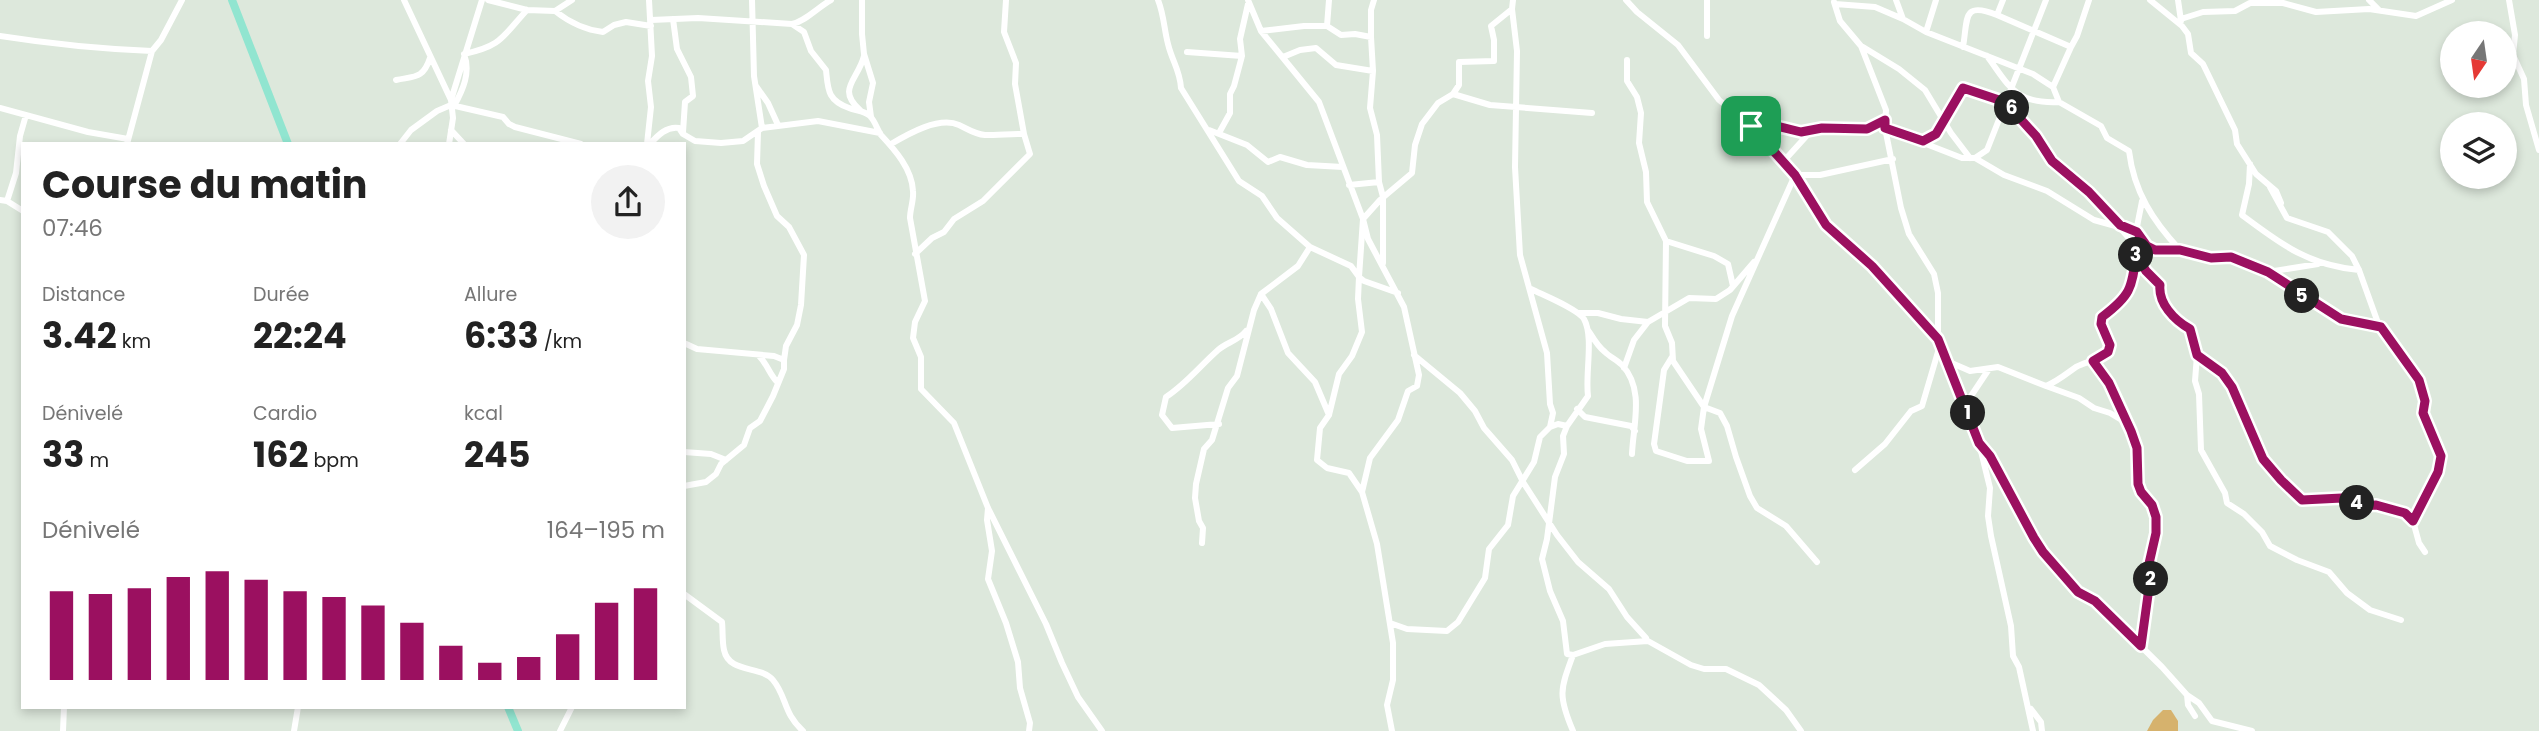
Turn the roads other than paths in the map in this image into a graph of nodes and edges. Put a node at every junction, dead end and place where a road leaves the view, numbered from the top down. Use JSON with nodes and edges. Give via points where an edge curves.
{"nodes":[{"id":1,"x":182,"y":0,"type":"edge"},
{"id":2,"x":232,"y":0,"type":"edge"},
{"id":3,"x":404,"y":0,"type":"edge"},
{"id":4,"x":482,"y":0,"type":"edge"},
{"id":5,"x":488,"y":0,"type":"edge"},
{"id":6,"x":572,"y":0,"type":"edge"},
{"id":7,"x":649,"y":0,"type":"edge"},
{"id":8,"x":752,"y":0,"type":"edge"},
{"id":9,"x":831,"y":0,"type":"edge"},
{"id":10,"x":862,"y":0,"type":"edge"},
{"id":11,"x":1006,"y":0,"type":"edge"},
{"id":12,"x":1158,"y":0,"type":"edge"},
{"id":13,"x":1329,"y":0,"type":"edge"},
{"id":14,"x":1374,"y":0,"type":"edge"},
{"id":15,"x":1513,"y":0,"type":"edge"},
{"id":16,"x":1626,"y":0,"type":"edge"},
{"id":17,"x":1707,"y":0,"type":"edge"},
{"id":18,"x":1896,"y":0,"type":"edge"},
{"id":19,"x":1936,"y":0,"type":"edge"},
{"id":20,"x":2003,"y":0,"type":"edge"},
{"id":21,"x":2046,"y":0,"type":"edge"},
{"id":22,"x":2089,"y":0,"type":"edge"},
{"id":23,"x":2150,"y":0,"type":"edge"},
{"id":24,"x":2178,"y":0,"type":"edge"},
{"id":25,"x":2369,"y":0,"type":"edge"},
{"id":26,"x":2452,"y":0,"type":"edge"},
{"id":27,"x":2509,"y":0,"type":"edge"},
{"id":28,"x":1248,"y":1,"type":"edge"},
{"id":29,"x":502,"y":2,"type":"edge"},
{"id":30,"x":1834,"y":2,"type":"edge"},
{"id":31,"x":1512,"y":9,"type":"junction"},
{"id":32,"x":527,"y":10,"type":"junction"},
{"id":33,"x":2379,"y":10,"type":"junction"},
{"id":34,"x":555,"y":11,"type":"junction"},
{"id":35,"x":1997,"y":15,"type":"junction"},
{"id":36,"x":673,"y":19,"type":"junction"},
{"id":37,"x":1903,"y":19,"type":"junction"},
{"id":38,"x":754,"y":22,"type":"junction"},
{"id":39,"x":651,"y":23,"type":"junction"},
{"id":40,"x":2182,"y":23,"type":"junction"},
{"id":41,"x":792,"y":24,"type":"junction"},
{"id":42,"x":1327,"y":26,"type":"junction"},
{"id":43,"x":1261,"y":31,"type":"junction"},
{"id":44,"x":2034,"y":31,"type":"junction"},
{"id":45,"x":1926,"y":32,"type":"junction"},
{"id":46,"x":0,"y":36,"type":"edge"},
{"id":47,"x":1707,"y":36,"type":"dead end"},
{"id":48,"x":1371,"y":37,"type":"junction"},
{"id":49,"x":1861,"y":46,"type":"junction"},
{"id":50,"x":1963,"y":47,"type":"junction"},
{"id":51,"x":2071,"y":47,"type":"junction"},
{"id":52,"x":152,"y":51,"type":"junction"},
{"id":53,"x":1187,"y":52,"type":"dead end"},
{"id":54,"x":464,"y":54,"type":"junction"},
{"id":55,"x":864,"y":54,"type":"junction"},
{"id":56,"x":1986,"y":55,"type":"junction"},
{"id":57,"x":1242,"y":56,"type":"junction"},
{"id":58,"x":1283,"y":57,"type":"junction"},
{"id":59,"x":429,"y":58,"type":"junction"},
{"id":60,"x":1627,"y":60,"type":"dead end"},
{"id":61,"x":2018,"y":69,"type":"junction"},
{"id":62,"x":1373,"y":71,"type":"junction"},
{"id":63,"x":396,"y":80,"type":"dead end"},
{"id":64,"x":755,"y":85,"type":"junction"},
{"id":65,"x":2053,"y":87,"type":"junction"},
{"id":66,"x":2011,"y":92,"type":"junction"},
{"id":67,"x":1453,"y":94,"type":"junction"},
{"id":68,"x":2005,"y":102,"type":"junction"},
{"id":69,"x":2059,"y":102,"type":"junction"},
{"id":70,"x":452,"y":104,"type":"junction"},
{"id":71,"x":0,"y":108,"type":"edge"},
{"id":72,"x":1515,"y":108,"type":"junction"},
{"id":73,"x":860,"y":110,"type":"junction"},
{"id":74,"x":1592,"y":113,"type":"dead end"},
{"id":75,"x":26,"y":116,"type":"junction"},
{"id":76,"x":871,"y":117,"type":"junction"},
{"id":77,"x":1944,"y":118,"type":"junction"},
{"id":78,"x":1885,"y":124,"type":"junction"},
{"id":79,"x":778,"y":125,"type":"junction"},
{"id":80,"x":1751,"y":126,"type":"junction"},
{"id":81,"x":451,"y":130,"type":"junction"},
{"id":82,"x":760,"y":130,"type":"junction"},
{"id":83,"x":1209,"y":130,"type":"junction"},
{"id":84,"x":1811,"y":131,"type":"junction"},
{"id":85,"x":880,"y":133,"type":"junction"},
{"id":86,"x":1219,"y":133,"type":"junction"},
{"id":87,"x":683,"y":134,"type":"junction"},
{"id":88,"x":1024,"y":134,"type":"junction"},
{"id":89,"x":128,"y":141,"type":"edge"},
{"id":90,"x":1923,"y":141,"type":"junction"},
{"id":91,"x":287,"y":142,"type":"edge"},
{"id":92,"x":402,"y":142,"type":"edge"},
{"id":93,"x":449,"y":142,"type":"edge"},
{"id":94,"x":462,"y":142,"type":"edge"},
{"id":95,"x":573,"y":142,"type":"edge"},
{"id":96,"x":648,"y":142,"type":"edge"},
{"id":97,"x":650,"y":142,"type":"edge"},
{"id":98,"x":891,"y":144,"type":"junction"},
{"id":99,"x":2539,"y":150,"type":"edge"},
{"id":100,"x":1972,"y":158,"type":"junction"},
{"id":101,"x":1893,"y":159,"type":"junction"},
{"id":102,"x":2250,"y":161,"type":"junction"},
{"id":103,"x":1782,"y":163,"type":"junction"},
{"id":104,"x":1343,"y":167,"type":"junction"},
{"id":105,"x":1795,"y":175,"type":"junction"},
{"id":106,"x":1379,"y":182,"type":"junction"},
{"id":107,"x":1349,"y":185,"type":"junction"},
{"id":108,"x":1383,"y":197,"type":"junction"},
{"id":109,"x":3,"y":201,"type":"edge"},
{"id":110,"x":2142,"y":201,"type":"junction"},
{"id":111,"x":21,"y":210,"type":"edge"},
{"id":112,"x":1363,"y":219,"type":"junction"},
{"id":113,"x":2120,"y":225,"type":"junction"},
{"id":114,"x":2137,"y":232,"type":"junction"},
{"id":115,"x":1666,"y":241,"type":"junction"},
{"id":116,"x":2134,"y":244,"type":"junction"},
{"id":117,"x":1310,"y":247,"type":"junction"},
{"id":118,"x":2180,"y":250,"type":"junction"},
{"id":119,"x":915,"y":254,"type":"junction"},
{"id":120,"x":2136,"y":255,"type":"junction"},
{"id":121,"x":1755,"y":260,"type":"junction"},
{"id":122,"x":1383,"y":264,"type":"junction"},
{"id":123,"x":2320,"y":264,"type":"junction"},
{"id":124,"x":2359,"y":270,"type":"junction"},
{"id":125,"x":2268,"y":272,"type":"junction"},
{"id":126,"x":1359,"y":277,"type":"junction"},
{"id":127,"x":1733,"y":286,"type":"junction"},
{"id":128,"x":1531,"y":289,"type":"junction"},
{"id":129,"x":1398,"y":293,"type":"junction"},
{"id":130,"x":1261,"y":294,"type":"junction"},
{"id":131,"x":1666,"y":311,"type":"junction"},
{"id":132,"x":1578,"y":313,"type":"junction"},
{"id":133,"x":1648,"y":322,"type":"junction"},
{"id":134,"x":1585,"y":326,"type":"junction"},
{"id":135,"x":2381,"y":327,"type":"junction"},
{"id":136,"x":1247,"y":330,"type":"junction"},
{"id":137,"x":1939,"y":342,"type":"junction"},
{"id":138,"x":686,"y":344,"type":"edge"},
{"id":139,"x":758,"y":355,"type":"junction"},
{"id":140,"x":1414,"y":355,"type":"junction"},
{"id":141,"x":2197,"y":355,"type":"junction"},
{"id":142,"x":1673,"y":356,"type":"junction"},
{"id":143,"x":784,"y":360,"type":"junction"},
{"id":144,"x":1947,"y":361,"type":"junction"},
{"id":145,"x":2093,"y":361,"type":"junction"},
{"id":146,"x":1625,"y":368,"type":"junction"},
{"id":147,"x":1989,"y":369,"type":"junction"},
{"id":148,"x":778,"y":383,"type":"junction"},
{"id":149,"x":2046,"y":386,"type":"junction"},
{"id":150,"x":1965,"y":405,"type":"junction"},
{"id":151,"x":1704,"y":407,"type":"junction"},
{"id":152,"x":1577,"y":409,"type":"junction"},
{"id":153,"x":1329,"y":415,"type":"junction"},
{"id":154,"x":2127,"y":423,"type":"junction"},
{"id":155,"x":1219,"y":424,"type":"junction"},
{"id":156,"x":1554,"y":426,"type":"junction"},
{"id":157,"x":1567,"y":426,"type":"junction"},
{"id":158,"x":1635,"y":431,"type":"junction"},
{"id":159,"x":1979,"y":443,"type":"junction"},
{"id":160,"x":686,"y":452,"type":"edge"},
{"id":161,"x":1632,"y":454,"type":"dead end"},
{"id":162,"x":726,"y":460,"type":"junction"},
{"id":163,"x":1854,"y":470,"type":"dead end"},
{"id":164,"x":1523,"y":482,"type":"junction"},
{"id":165,"x":686,"y":486,"type":"edge"},
{"id":166,"x":1362,"y":492,"type":"junction"},
{"id":167,"x":988,"y":508,"type":"junction"},
{"id":168,"x":2413,"y":521,"type":"junction"},
{"id":169,"x":1548,"y":522,"type":"junction"},
{"id":170,"x":1202,"y":543,"type":"dead end"},
{"id":171,"x":2425,"y":552,"type":"dead end"},
{"id":172,"x":1816,"y":562,"type":"dead end"},
{"id":173,"x":686,"y":595,"type":"edge"},
{"id":174,"x":2401,"y":620,"type":"dead end"},
{"id":175,"x":1390,"y":623,"type":"junction"},
{"id":176,"x":1646,"y":638,"type":"dead end"},
{"id":177,"x":2141,"y":646,"type":"junction"},
{"id":178,"x":1573,"y":655,"type":"junction"},
{"id":179,"x":2187,"y":695,"type":"junction"},
{"id":180,"x":2026,"y":698,"type":"junction"},
{"id":181,"x":64,"y":709,"type":"edge"},
{"id":182,"x":298,"y":709,"type":"edge"},
{"id":183,"x":510,"y":709,"type":"edge"},
{"id":184,"x":571,"y":709,"type":"edge"},
{"id":185,"x":2195,"y":716,"type":"dead end"},
{"id":186,"x":63,"y":731,"type":"edge"},
{"id":187,"x":294,"y":731,"type":"edge"},
{"id":188,"x":518,"y":731,"type":"edge"},
{"id":189,"x":560,"y":731,"type":"edge"},
{"id":190,"x":803,"y":731,"type":"edge"},
{"id":191,"x":1029,"y":731,"type":"edge"},
{"id":192,"x":1102,"y":731,"type":"edge"},
{"id":193,"x":1392,"y":731,"type":"edge"},
{"id":194,"x":1573,"y":731,"type":"edge"},
{"id":195,"x":1801,"y":731,"type":"edge"},
{"id":196,"x":2033,"y":731,"type":"edge"},
{"id":197,"x":2042,"y":731,"type":"edge"},
{"id":198,"x":2252,"y":731,"type":"edge"}],
"edges":[{"from":1,"to":52,"type":"street"},
{"from":2,"to":91,"type":"main road"},
{"from":3,"to":59,"type":"street"},
{"from":4,"to":54,"type":"street"},
{"from":5,"to":29,"type":"street"},
{"from":6,"to":34,"type":"street"},
{"from":7,"to":39,"type":"street"},
{"from":8,"to":38,"type":"street"},
{"from":9,"to":41,"type":"street"},
{"from":10,"to":55,"type":"street"},
{"from":11,"to":88,"type":"street","via":[[1004,32],[1016,63]]},
{"from":12,"to":83,"type":"street","via":[[1181,88]]},
{"from":13,"to":42,"type":"street"},
{"from":14,"to":48,"type":"street"},
{"from":15,"to":31,"type":"street"},
{"from":16,"to":80,"type":"street","via":[[1678,46],[1719,100]]},
{"from":17,"to":47,"type":"street"},
{"from":18,"to":37,"type":"street"},
{"from":19,"to":45,"type":"street"},
{"from":20,"to":35,"type":"street"},
{"from":21,"to":44,"type":"street"},
{"from":22,"to":51,"type":"street"},
{"from":23,"to":40,"type":"street"},
{"from":24,"to":40,"type":"street"},
{"from":25,"to":33,"type":"street"},
{"from":26,"to":33,"type":"street","via":[[2416,16]]},
{"from":27,"to":99,"type":"street","via":[[2513,55],[2524,79]]},
{"from":28,"to":43,"type":"street"},
{"from":28,"to":57,"type":"street","via":[[1240,39]]},
{"from":29,"to":32,"type":"street"},
{"from":30,"to":37,"type":"street","via":[[1875,8]]},
{"from":30,"to":49,"type":"street","via":[[1840,21]]},
{"from":31,"to":67,"type":"street","via":[[1491,26],[1494,61],[1459,62],[1459,85]]},
{"from":31,"to":72,"type":"street","via":[[1517,51]]},
{"from":32,"to":34,"type":"street"},
{"from":32,"to":54,"type":"street","via":[[502,39],[487,49]]},
{"from":33,"to":40,"type":"street","via":[[2316,12],[2264,3],[2235,12],[2203,12]]},
{"from":34,"to":39,"type":"street","via":[[568,21],[603,32],[626,22]]},
{"from":35,"to":44,"type":"street"},
{"from":35,"to":50,"type":"street","via":[[1973,9]]},
{"from":36,"to":38,"type":"street"},
{"from":36,"to":39,"type":"street"},
{"from":36,"to":87,"type":"street","via":[[677,49],[691,77],[693,96],[685,102]]},
{"from":37,"to":45,"type":"street"},
{"from":38,"to":41,"type":"street"},
{"from":38,"to":64,"type":"street"},
{"from":39,"to":96,"type":"street"},
{"from":40,"to":102,"type":"street","via":[[2191,53],[2203,64],[2235,130],[2237,144]]},
{"from":41,"to":73,"type":"street","via":[[804,33],[826,70],[825,85],[831,96]]},
{"from":42,"to":43,"type":"street"},
{"from":42,"to":48,"type":"street","via":[[1340,35]]},
{"from":43,"to":58,"type":"street"},
{"from":44,"to":51,"type":"street"},
{"from":44,"to":61,"type":"street"},
{"from":45,"to":50,"type":"street"},
{"from":46,"to":52,"type":"street","via":[[69,47]]},
{"from":48,"to":62,"type":"street"},
{"from":49,"to":77,"type":"street","via":[[1926,90]]},
{"from":49,"to":78,"type":"street","via":[[1886,110]]},
{"from":50,"to":56,"type":"street"},
{"from":51,"to":65,"type":"street"},
{"from":52,"to":89,"type":"street"},
{"from":53,"to":57,"type":"street"},
{"from":54,"to":70,"type":"street"},
{"from":55,"to":73,"type":"street","via":[[848,96]]},
{"from":55,"to":76,"type":"street","via":[[873,83]]},
{"from":56,"to":61,"type":"street"},
{"from":56,"to":66,"type":"street"},
{"from":57,"to":86,"type":"street","via":[[1230,94],[1230,113]]},
{"from":58,"to":62,"type":"street","via":[[1316,48],[1336,65]]},
{"from":58,"to":104,"type":"street","via":[[1319,102]]},
{"from":59,"to":63,"type":"street","via":[[421,74]]},
{"from":59,"to":70,"type":"street"},
{"from":60,"to":115,"type":"street","via":[[1627,81],[1641,114],[1639,143],[1647,202]]},
{"from":61,"to":65,"type":"street"},
{"from":61,"to":66,"type":"street"},
{"from":62,"to":106,"type":"street","via":[[1370,108],[1377,135]]},
{"from":64,"to":79,"type":"street"},
{"from":64,"to":82,"type":"street"},
{"from":65,"to":69,"type":"street"},
{"from":66,"to":68,"type":"street"},
{"from":66,"to":69,"type":"street"},
{"from":67,"to":72,"type":"street"},
{"from":67,"to":108,"type":"street","via":[[1438,103],[1422,124],[1412,173]]},
{"from":68,"to":77,"type":"street","via":[[1963,88]]},
{"from":68,"to":100,"type":"street","via":[[1987,150]]},
{"from":68,"to":113,"type":"street","via":[[2052,161]]},
{"from":69,"to":110,"type":"street","via":[[2101,126],[2107,138],[2129,152]]},
{"from":70,"to":81,"type":"street"},
{"from":70,"to":92,"type":"street","via":[[411,130]]},
{"from":70,"to":95,"type":"street"},
{"from":71,"to":75,"type":"street"},
{"from":72,"to":74,"type":"street"},
{"from":72,"to":128,"type":"street","via":[[1520,255]]},
{"from":73,"to":76,"type":"street"},
{"from":75,"to":89,"type":"street"},
{"from":75,"to":109,"type":"street","via":[[16,173]]},
{"from":76,"to":85,"type":"street"},
{"from":77,"to":90,"type":"street","via":[[1936,134]]},
{"from":77,"to":100,"type":"street"},
{"from":78,"to":84,"type":"street"},
{"from":78,"to":90,"type":"street"},
{"from":78,"to":101,"type":"street"},
{"from":79,"to":82,"type":"street"},
{"from":79,"to":85,"type":"street","via":[[818,121]]},
{"from":80,"to":84,"type":"street"},
{"from":80,"to":103,"type":"street"},
{"from":81,"to":93,"type":"street"},
{"from":81,"to":94,"type":"street"},
{"from":82,"to":87,"type":"street","via":[[743,141],[721,143],[695,141]]},
{"from":82,"to":143,"type":"street","via":[[757,164],[764,186],[777,216],[789,227],[804,255],[801,305]]},
{"from":83,"to":86,"type":"street"},
{"from":83,"to":117,"type":"street","via":[[1239,181],[1262,196],[1277,218]]},
{"from":84,"to":103,"type":"street"},
{"from":85,"to":98,"type":"street"},
{"from":86,"to":104,"type":"street","via":[[1247,145],[1268,162],[1280,157],[1307,165]]},
{"from":87,"to":97,"type":"street","via":[[672,127]]},
{"from":88,"to":98,"type":"street","via":[[984,135],[958,124],[936,122]]},
{"from":88,"to":119,"type":"street","via":[[1030,154],[983,201],[954,219]]},
{"from":90,"to":100,"type":"street"},
{"from":98,"to":119,"type":"street","via":[[914,193],[910,206]]},
{"from":100,"to":113,"type":"street","via":[[2047,191],[2094,220]]},
{"from":101,"to":105,"type":"street","via":[[1820,175]]},
{"from":101,"to":137,"type":"street","via":[[1909,234],[1934,274]]},
{"from":102,"to":123,"type":"street","via":[[2242,215],[2302,257]]},
{"from":102,"to":124,"type":"street","via":[[2287,218],[2328,232]]},
{"from":103,"to":105,"type":"street"},
{"from":104,"to":107,"type":"street"},
{"from":105,"to":121,"type":"street"},
{"from":105,"to":137,"type":"street","via":[[1826,225],[1872,266]]},
{"from":106,"to":107,"type":"street"},
{"from":106,"to":108,"type":"street"},
{"from":107,"to":112,"type":"street"},
{"from":108,"to":112,"type":"street"},
{"from":108,"to":122,"type":"street"},
{"from":109,"to":111,"type":"street"},
{"from":110,"to":114,"type":"street"},
{"from":110,"to":118,"type":"street"},
{"from":112,"to":122,"type":"street","via":[[1368,239]]},
{"from":112,"to":126,"type":"street"},
{"from":113,"to":114,"type":"street"},
{"from":113,"to":116,"type":"street"},
{"from":114,"to":116,"type":"street"},
{"from":114,"to":118,"type":"street","via":[[2155,250]]},
{"from":115,"to":127,"type":"street","via":[[1728,264]]},
{"from":115,"to":131,"type":"street"},
{"from":116,"to":120,"type":"street"},
{"from":117,"to":126,"type":"street","via":[[1351,266]]},
{"from":117,"to":130,"type":"street","via":[[1298,267]]},
{"from":118,"to":125,"type":"street","via":[[2211,258],[2231,257]]},
{"from":119,"to":167,"type":"street","via":[[925,301],[913,338],[921,357],[920,389],[954,423]]},
{"from":120,"to":141,"type":"street","via":[[2160,285],[2163,304],[2190,329]]},
{"from":120,"to":145,"type":"street","via":[[2128,291],[2102,317],[2108,352]]},
{"from":121,"to":127,"type":"street"},
{"from":121,"to":151,"type":"street"},
{"from":122,"to":129,"type":"street"},
{"from":123,"to":124,"type":"street"},
{"from":123,"to":125,"type":"street"},
{"from":124,"to":135,"type":"street"},
{"from":125,"to":135,"type":"street","via":[[2341,319]]},
{"from":126,"to":129,"type":"street"},
{"from":126,"to":153,"type":"street","via":[[1362,332],[1339,374]]},
{"from":127,"to":131,"type":"street","via":[[1716,299],[1689,298]]},
{"from":128,"to":132,"type":"street"},
{"from":128,"to":156,"type":"street","via":[[1546,354]]},
{"from":129,"to":140,"type":"street"},
{"from":130,"to":136,"type":"street"},
{"from":130,"to":153,"type":"street","via":[[1288,354],[1315,382]]},
{"from":131,"to":133,"type":"street"},
{"from":131,"to":142,"type":"street"},
{"from":132,"to":133,"type":"street"},
{"from":132,"to":134,"type":"street"},
{"from":133,"to":146,"type":"street","via":[[1634,340]]},
{"from":134,"to":146,"type":"street","via":[[1602,350]]},
{"from":134,"to":152,"type":"street","via":[[1588,396]]},
{"from":135,"to":168,"type":"street","via":[[2419,380],[2423,413],[2441,456],[2438,472]]},
{"from":136,"to":155,"type":"street","via":[[1237,376],[1228,388]]},
{"from":136,"to":155,"type":"street","via":[[1166,397],[1163,415],[1172,428]]},
{"from":137,"to":144,"type":"street"},
{"from":137,"to":163,"type":"street","via":[[1922,406],[1911,411],[1885,444]]},
{"from":138,"to":139,"type":"street"},
{"from":139,"to":143,"type":"street"},
{"from":139,"to":148,"type":"street"},
{"from":140,"to":164,"type":"street","via":[[1460,393],[1512,460]]},
{"from":140,"to":166,"type":"street","via":[[1417,386],[1408,391],[1398,420],[1370,458]]},
{"from":141,"to":168,"type":"street","via":[[2222,373],[2240,402],[2263,459],[2302,500],[2342,498],[2405,513]]},
{"from":141,"to":174,"type":"street","via":[[2201,450],[2227,503],[2262,532],[2270,546],[2329,572],[2370,610]]},
{"from":142,"to":151,"type":"street"},
{"from":142,"to":151,"type":"street","via":[[1664,370],[1656,451],[1687,461],[1709,461],[1701,429]]},
{"from":143,"to":148,"type":"street"},
{"from":144,"to":147,"type":"street","via":[[1970,371]]},
{"from":144,"to":150,"type":"street"},
{"from":145,"to":149,"type":"street"},
{"from":145,"to":154,"type":"street"},
{"from":146,"to":158,"type":"street","via":[[1636,398]]},
{"from":147,"to":149,"type":"street","via":[[2010,370]]},
{"from":147,"to":150,"type":"street"},
{"from":148,"to":162,"type":"street","via":[[744,445]]},
{"from":149,"to":154,"type":"street"},
{"from":150,"to":159,"type":"street"},
{"from":151,"to":172,"type":"street","via":[[1720,413],[1727,426],[1757,508],[1786,526]]},
{"from":152,"to":157,"type":"street"},
{"from":152,"to":158,"type":"street","via":[[1585,417],[1631,426]]},
{"from":153,"to":166,"type":"street","via":[[1320,428],[1317,460],[1327,468],[1349,473]]},
{"from":154,"to":177,"type":"street","via":[[2137,448],[2138,484],[2156,517],[2148,568],[2152,584]]},
{"from":155,"to":170,"type":"street","via":[[1204,449],[1196,484]]},
{"from":156,"to":157,"type":"street"},
{"from":156,"to":164,"type":"street","via":[[1540,438]]},
{"from":157,"to":169,"type":"street"},
{"from":158,"to":161,"type":"street"},
{"from":159,"to":177,"type":"street","via":[[2043,552],[2078,592],[2095,601]]},
{"from":159,"to":180,"type":"street","via":[[1990,488],[1988,516],[2013,656]]},
{"from":160,"to":162,"type":"street"},
{"from":162,"to":165,"type":"street","via":[[706,482]]},
{"from":164,"to":169,"type":"street"},
{"from":164,"to":175,"type":"street","via":[[1513,496],[1508,525],[1489,549],[1485,578],[1458,622],[1447,631],[1407,629]]},
{"from":166,"to":175,"type":"street","via":[[1377,544]]},
{"from":167,"to":191,"type":"street","via":[[992,551],[988,579],[1018,662]]},
{"from":167,"to":192,"type":"street","via":[[1078,697]]},
{"from":168,"to":171,"type":"street"},
{"from":169,"to":176,"type":"street"},
{"from":169,"to":178,"type":"street","via":[[1543,568],[1563,621],[1567,654]]},
{"from":173,"to":190,"type":"street","via":[[722,622],[724,651],[732,662],[771,677],[785,708]]},
{"from":175,"to":193,"type":"street","via":[[1393,680],[1387,705]]},
{"from":177,"to":179,"type":"street"},
{"from":178,"to":194,"type":"street","via":[[1561,700]]},
{"from":178,"to":195,"type":"street","via":[[1605,644],[1648,641],[1691,665],[1726,669],[1759,685]]},
{"from":179,"to":185,"type":"street"},
{"from":179,"to":198,"type":"street","via":[[2212,721]]},
{"from":180,"to":196,"type":"street"},
{"from":180,"to":197,"type":"street"},
{"from":181,"to":186,"type":"street"},
{"from":182,"to":187,"type":"street"},
{"from":183,"to":188,"type":"main road"},
{"from":184,"to":189,"type":"street"}]}
